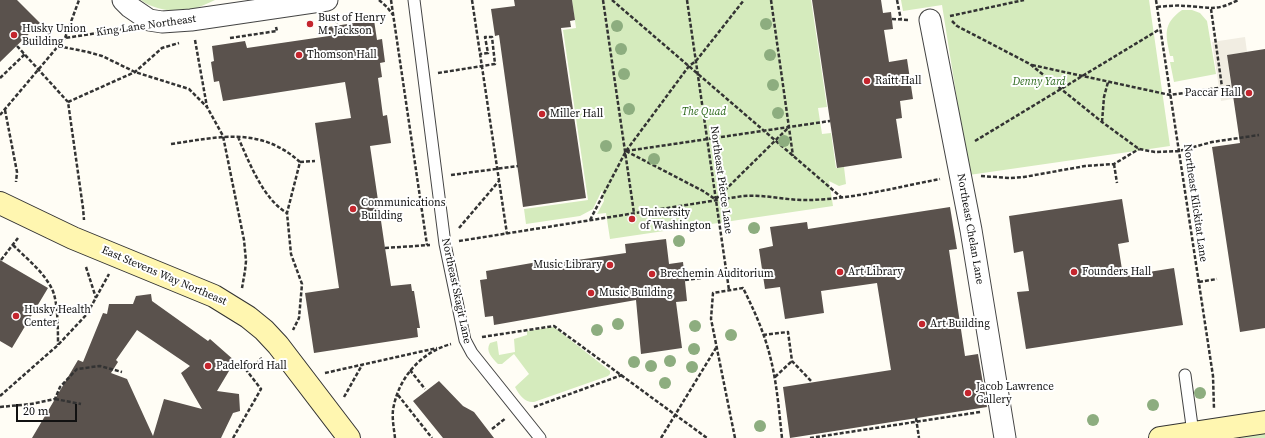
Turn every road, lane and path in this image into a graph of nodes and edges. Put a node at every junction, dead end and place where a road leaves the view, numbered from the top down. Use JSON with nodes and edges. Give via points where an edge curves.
{"nodes":[{"id":1,"x":79,"y":0,"type":"edge"},
{"id":2,"x":123,"y":0,"type":"edge"},
{"id":3,"x":328,"y":0,"type":"edge"},
{"id":4,"x":379,"y":0,"type":"edge"},
{"id":5,"x":391,"y":0,"type":"edge"},
{"id":6,"x":414,"y":0,"type":"edge"},
{"id":7,"x":472,"y":0,"type":"edge"},
{"id":8,"x":603,"y":0,"type":"edge"},
{"id":9,"x":612,"y":0,"type":"edge"},
{"id":10,"x":687,"y":0,"type":"edge"},
{"id":11,"x":744,"y":0,"type":"edge"},
{"id":12,"x":770,"y":0,"type":"edge"},
{"id":13,"x":897,"y":0,"type":"edge"},
{"id":14,"x":1024,"y":0,"type":"edge"},
{"id":15,"x":1156,"y":0,"type":"edge"},
{"id":16,"x":1238,"y":0,"type":"edge"},
{"id":17,"x":1157,"y":6,"type":"junction"},
{"id":18,"x":1211,"y":9,"type":"junction"},
{"id":19,"x":393,"y":15,"type":"junction"},
{"id":20,"x":892,"y":19,"type":"dead end"},
{"id":21,"x":930,"y":20,"type":"dead end"},
{"id":22,"x":124,"y":28,"type":"dead end"},
{"id":23,"x":1160,"y":29,"type":"junction"},
{"id":24,"x":65,"y":38,"type":"junction"},
{"id":25,"x":230,"y":38,"type":"dead end"},
{"id":26,"x":188,"y":41,"type":"dead end"},
{"id":27,"x":181,"y":43,"type":"dead end"},
{"id":28,"x":230,"y":44,"type":"dead end"},
{"id":29,"x":17,"y":46,"type":"dead end"},
{"id":30,"x":58,"y":46,"type":"junction"},
{"id":31,"x":25,"y":54,"type":"junction"},
{"id":32,"x":480,"y":54,"type":"junction"},
{"id":33,"x":696,"y":61,"type":"junction"},
{"id":34,"x":1030,"y":64,"type":"junction"},
{"id":35,"x":482,"y":66,"type":"junction"},
{"id":36,"x":689,"y":66,"type":"junction"},
{"id":37,"x":38,"y":69,"type":"junction"},
{"id":38,"x":135,"y":72,"type":"junction"},
{"id":39,"x":697,"y":73,"type":"junction"},
{"id":40,"x":424,"y":75,"type":"junction"},
{"id":41,"x":1082,"y":76,"type":"junction"},
{"id":42,"x":0,"y":78,"type":"edge"},
{"id":43,"x":1108,"y":82,"type":"junction"},
{"id":44,"x":1232,"y":86,"type":"dead end"},
{"id":45,"x":1222,"y":87,"type":"junction"},
{"id":46,"x":1062,"y":89,"type":"junction"},
{"id":47,"x":1170,"y":95,"type":"junction"},
{"id":48,"x":68,"y":102,"type":"junction"},
{"id":49,"x":207,"y":107,"type":"junction"},
{"id":50,"x":5,"y":109,"type":"junction"},
{"id":51,"x":0,"y":115,"type":"edge"},
{"id":52,"x":830,"y":121,"type":"dead end"},
{"id":53,"x":1102,"y":122,"type":"junction"},
{"id":54,"x":789,"y":127,"type":"junction"},
{"id":55,"x":765,"y":131,"type":"junction"},
{"id":56,"x":1259,"y":135,"type":"dead end"},
{"id":57,"x":222,"y":136,"type":"junction"},
{"id":58,"x":237,"y":136,"type":"junction"},
{"id":59,"x":707,"y":139,"type":"junction"},
{"id":60,"x":776,"y":141,"type":"junction"},
{"id":61,"x":171,"y":144,"type":"dead end"},
{"id":62,"x":1139,"y":149,"type":"junction"},
{"id":63,"x":626,"y":151,"type":"junction"},
{"id":64,"x":1179,"y":151,"type":"junction"},
{"id":65,"x":956,"y":153,"type":"junction"},
{"id":66,"x":793,"y":156,"type":"junction"},
{"id":67,"x":315,"y":161,"type":"dead end"},
{"id":68,"x":300,"y":162,"type":"junction"},
{"id":69,"x":1114,"y":164,"type":"junction"},
{"id":70,"x":518,"y":166,"type":"dead end"},
{"id":71,"x":497,"y":169,"type":"junction"},
{"id":72,"x":960,"y":175,"type":"junction"},
{"id":73,"x":437,"y":177,"type":"junction"},
{"id":74,"x":499,"y":181,"type":"junction"},
{"id":75,"x":16,"y":182,"type":"dead end"},
{"id":76,"x":1116,"y":183,"type":"dead end"},
{"id":77,"x":842,"y":197,"type":"junction"},
{"id":78,"x":716,"y":200,"type":"junction"},
{"id":79,"x":0,"y":203,"type":"edge"},
{"id":80,"x":287,"y":213,"type":"junction"},
{"id":81,"x":634,"y":213,"type":"junction"},
{"id":82,"x":590,"y":220,"type":"junction"},
{"id":83,"x":84,"y":222,"type":"dead end"},
{"id":84,"x":507,"y":234,"type":"junction"},
{"id":85,"x":18,"y":238,"type":"dead end"},
{"id":86,"x":445,"y":244,"type":"junction"},
{"id":87,"x":13,"y":245,"type":"junction"},
{"id":88,"x":385,"y":248,"type":"dead end"},
{"id":89,"x":1,"y":260,"type":"dead end"},
{"id":90,"x":86,"y":266,"type":"dead end"},
{"id":91,"x":762,"y":270,"type":"dead end"},
{"id":92,"x":108,"y":274,"type":"dead end"},
{"id":93,"x":726,"y":274,"type":"junction"},
{"id":94,"x":1217,"y":279,"type":"dead end"},
{"id":95,"x":685,"y":280,"type":"dead end"},
{"id":96,"x":1199,"y":282,"type":"junction"},
{"id":97,"x":729,"y":290,"type":"junction"},
{"id":98,"x":240,"y":292,"type":"dead end"},
{"id":99,"x":97,"y":298,"type":"junction"},
{"id":100,"x":290,"y":334,"type":"dead end"},
{"id":101,"x":763,"y":335,"type":"junction"},
{"id":102,"x":465,"y":340,"type":"junction"},
{"id":103,"x":58,"y":345,"type":"junction"},
{"id":104,"x":438,"y":347,"type":"junction"},
{"id":105,"x":716,"y":348,"type":"junction"},
{"id":106,"x":792,"y":361,"type":"junction"},
{"id":107,"x":257,"y":362,"type":"dead end"},
{"id":108,"x":363,"y":364,"type":"junction"},
{"id":109,"x":410,"y":370,"type":"junction"},
{"id":110,"x":122,"y":372,"type":"dead end"},
{"id":111,"x":322,"y":373,"type":"dead end"},
{"id":112,"x":622,"y":375,"type":"junction"},
{"id":113,"x":1185,"y":375,"type":"dead end"},
{"id":114,"x":774,"y":378,"type":"junction"},
{"id":115,"x":812,"y":382,"type":"dead end"},
{"id":116,"x":425,"y":389,"type":"dead end"},
{"id":117,"x":398,"y":394,"type":"junction"},
{"id":118,"x":0,"y":396,"type":"edge"},
{"id":119,"x":55,"y":399,"type":"junction"},
{"id":120,"x":342,"y":401,"type":"dead end"},
{"id":121,"x":81,"y":404,"type":"dead end"},
{"id":122,"x":0,"y":407,"type":"edge"},
{"id":123,"x":1214,"y":408,"type":"dead end"},
{"id":124,"x":1000,"y":409,"type":"junction"},
{"id":125,"x":520,"y":412,"type":"junction"},
{"id":126,"x":675,"y":414,"type":"junction"},
{"id":127,"x":916,"y":418,"type":"dead end"},
{"id":128,"x":916,"y":422,"type":"junction"},
{"id":129,"x":1265,"y":422,"type":"edge"},
{"id":130,"x":492,"y":429,"type":"dead end"},
{"id":131,"x":1193,"y":433,"type":"junction"},
{"id":132,"x":233,"y":438,"type":"edge"},
{"id":133,"x":349,"y":438,"type":"edge"},
{"id":134,"x":395,"y":438,"type":"edge"},
{"id":135,"x":432,"y":438,"type":"edge"},
{"id":136,"x":540,"y":438,"type":"edge"},
{"id":137,"x":661,"y":438,"type":"edge"},
{"id":138,"x":708,"y":438,"type":"edge"},
{"id":139,"x":735,"y":438,"type":"edge"},
{"id":140,"x":782,"y":438,"type":"edge"},
{"id":141,"x":810,"y":438,"type":"edge"},
{"id":142,"x":919,"y":438,"type":"edge"},
{"id":143,"x":1005,"y":438,"type":"edge"},
{"id":144,"x":1160,"y":438,"type":"edge"}],
"edges":[{"from":1,"to":24,"type":"path"},
{"from":2,"to":3,"type":"street","name":"King Lane Northeast","via":[[148,20],[162,22]]},
{"from":4,"to":19,"type":"path"},
{"from":5,"to":19,"type":"path"},
{"from":6,"to":40,"type":"lane","name":"Northeast Skagit Lane"},
{"from":7,"to":32,"type":"path"},
{"from":8,"to":63,"type":"path"},
{"from":9,"to":36,"type":"path"},
{"from":10,"to":33,"type":"path","name":"Northeast Pierce Lane"},
{"from":11,"to":33,"type":"path"},
{"from":12,"to":54,"type":"path"},
{"from":13,"to":20,"type":"path","via":[[901,20]]},
{"from":14,"to":34,"type":"path","via":[[948,16],[957,26]]},
{"from":15,"to":17,"type":"path","name":"Northeast Klickitat Lane"},
{"from":16,"to":18,"type":"path"},
{"from":17,"to":18,"type":"path"},
{"from":17,"to":23,"type":"path","name":"Northeast Klickitat Lane"},
{"from":18,"to":45,"type":"path"},
{"from":19,"to":88,"type":"path","via":[[425,245]]},
{"from":21,"to":65,"type":"street","name":"Northeast Chelan Lane"},
{"from":22,"to":24,"type":"path","name":"King Lane Northeast"},
{"from":23,"to":41,"type":"path"},
{"from":23,"to":47,"type":"path","name":"Northeast Klickitat Lane"},
{"from":24,"to":30,"type":"path"},
{"from":25,"to":28,"type":"path"},
{"from":26,"to":49,"type":"path","via":[[194,39]]},
{"from":27,"to":38,"type":"path","via":[[162,48]]},
{"from":29,"to":31,"type":"path"},
{"from":30,"to":37,"type":"path"},
{"from":30,"to":38,"type":"path","via":[[102,56]]},
{"from":31,"to":37,"type":"path"},
{"from":31,"to":42,"type":"path"},
{"from":32,"to":35,"type":"path"},
{"from":32,"to":35,"type":"path","via":[[488,53],[486,37],[492,36],[496,64]]},
{"from":33,"to":36,"type":"path"},
{"from":33,"to":39,"type":"path","name":"Northeast Pierce Lane"},
{"from":34,"to":41,"type":"path"},
{"from":34,"to":46,"type":"path"},
{"from":35,"to":40,"type":"path"},
{"from":35,"to":71,"type":"path"},
{"from":36,"to":39,"type":"path"},
{"from":36,"to":63,"type":"path"},
{"from":37,"to":48,"type":"path"},
{"from":37,"to":50,"type":"path"},
{"from":38,"to":48,"type":"path"},
{"from":38,"to":49,"type":"path","via":[[189,89]]},
{"from":39,"to":55,"type":"path"},
{"from":39,"to":59,"type":"path","name":"Northeast Pierce Lane"},
{"from":40,"to":73,"type":"lane","name":"Northeast Skagit Lane"},
{"from":41,"to":43,"type":"path"},
{"from":41,"to":46,"type":"path"},
{"from":43,"to":47,"type":"path"},
{"from":43,"to":53,"type":"path"},
{"from":44,"to":45,"type":"path"},
{"from":45,"to":47,"type":"path"},
{"from":46,"to":53,"type":"path"},
{"from":46,"to":65,"type":"path"},
{"from":47,"to":64,"type":"path","name":"Northeast Klickitat Lane"},
{"from":48,"to":83,"type":"path"},
{"from":49,"to":57,"type":"path"},
{"from":50,"to":51,"type":"path"},
{"from":50,"to":75,"type":"path","via":[[17,172]]},
{"from":52,"to":54,"type":"path"},
{"from":53,"to":62,"type":"path"},
{"from":54,"to":55,"type":"path"},
{"from":54,"to":60,"type":"path"},
{"from":54,"to":66,"type":"path"},
{"from":55,"to":59,"type":"path"},
{"from":55,"to":60,"type":"path"},
{"from":56,"to":64,"type":"path","via":[[1212,142]]},
{"from":57,"to":58,"type":"path"},
{"from":57,"to":61,"type":"path"},
{"from":57,"to":98,"type":"path","via":[[244,240],[246,261]]},
{"from":58,"to":68,"type":"path","via":[[268,142],[290,153]]},
{"from":58,"to":80,"type":"path","via":[[265,190],[279,208]]},
{"from":59,"to":63,"type":"path"},
{"from":59,"to":78,"type":"path","name":"Northeast Pierce Lane"},
{"from":60,"to":66,"type":"path"},
{"from":60,"to":78,"type":"path"},
{"from":62,"to":64,"type":"path","via":[[1155,152]]},
{"from":62,"to":69,"type":"path"},
{"from":63,"to":78,"type":"path"},
{"from":63,"to":81,"type":"path"},
{"from":63,"to":82,"type":"path"},
{"from":64,"to":96,"type":"path","name":"Northeast Klickitat Lane"},
{"from":65,"to":72,"type":"street","name":"Northeast Chelan Lane"},
{"from":66,"to":77,"type":"path"},
{"from":67,"to":68,"type":"path"},
{"from":68,"to":80,"type":"path"},
{"from":69,"to":72,"type":"path","via":[[1010,178]]},
{"from":69,"to":76,"type":"path"},
{"from":70,"to":71,"type":"path"},
{"from":71,"to":73,"type":"path"},
{"from":71,"to":74,"type":"path"},
{"from":72,"to":77,"type":"path"},
{"from":72,"to":124,"type":"street","name":"Northeast Chelan Lane"},
{"from":73,"to":86,"type":"lane","name":"Northeast Skagit Lane"},
{"from":74,"to":84,"type":"path"},
{"from":74,"to":86,"type":"path"},
{"from":77,"to":78,"type":"path","via":[[804,200],[750,195]]},
{"from":78,"to":81,"type":"path"},
{"from":78,"to":93,"type":"path","name":"Northeast Pierce Lane"},
{"from":79,"to":133,"type":"street","name":"East Stevens Way Northeast","via":[[73,238],[214,296],[232,306],[278,344]]},
{"from":80,"to":100,"type":"path","via":[[291,254],[302,284],[299,318]]},
{"from":81,"to":82,"type":"path"},
{"from":82,"to":84,"type":"path"},
{"from":84,"to":86,"type":"path"},
{"from":85,"to":87,"type":"path"},
{"from":86,"to":102,"type":"lane","name":"Northeast Skagit Lane"},
{"from":87,"to":89,"type":"path"},
{"from":87,"to":103,"type":"path","via":[[41,271],[53,290],[58,319]]},
{"from":90,"to":99,"type":"path"},
{"from":91,"to":93,"type":"path"},
{"from":92,"to":99,"type":"path"},
{"from":93,"to":95,"type":"path"},
{"from":93,"to":97,"type":"path","name":"Northeast Pierce Lane"},
{"from":94,"to":96,"type":"path"},
{"from":96,"to":123,"type":"path","name":"Northeast Klickitat Lane","via":[[1213,376]]},
{"from":97,"to":101,"type":"path","via":[[743,288]]},
{"from":97,"to":105,"type":"path","via":[[713,293],[711,319]]},
{"from":99,"to":103,"type":"path","via":[[88,314]]},
{"from":101,"to":106,"type":"path","via":[[788,332]]},
{"from":101,"to":114,"type":"path"},
{"from":102,"to":104,"type":"path"},
{"from":102,"to":112,"type":"path","via":[[554,326]]},
{"from":102,"to":125,"type":"lane","name":"Northeast Skagit Lane","via":[[472,353]]},
{"from":103,"to":118,"type":"path"},
{"from":104,"to":108,"type":"path"},
{"from":104,"to":109,"type":"path"},
{"from":105,"to":126,"type":"path"},
{"from":105,"to":139,"type":"path"},
{"from":106,"to":114,"type":"path"},
{"from":106,"to":115,"type":"path"},
{"from":107,"to":132,"type":"path","via":[[247,371],[261,389]]},
{"from":108,"to":111,"type":"path"},
{"from":108,"to":120,"type":"path"},
{"from":109,"to":116,"type":"path"},
{"from":109,"to":117,"type":"path"},
{"from":110,"to":119,"type":"path","via":[[100,366],[77,370],[60,387]]},
{"from":112,"to":125,"type":"path"},
{"from":112,"to":126,"type":"path"},
{"from":113,"to":131,"type":"lane"},
{"from":114,"to":140,"type":"path"},
{"from":117,"to":134,"type":"path","via":[[393,410]]},
{"from":117,"to":135,"type":"path"},
{"from":119,"to":121,"type":"path"},
{"from":119,"to":122,"type":"path"},
{"from":124,"to":128,"type":"path"},
{"from":124,"to":143,"type":"street","name":"Northeast Chelan Lane"},
{"from":125,"to":130,"type":"path"},
{"from":125,"to":136,"type":"lane","name":"Northeast Skagit Lane"},
{"from":126,"to":137,"type":"path"},
{"from":126,"to":138,"type":"path"},
{"from":127,"to":128,"type":"path"},
{"from":128,"to":141,"type":"path"},
{"from":128,"to":142,"type":"path"},
{"from":129,"to":131,"type":"street"},
{"from":131,"to":144,"type":"street"}]}
